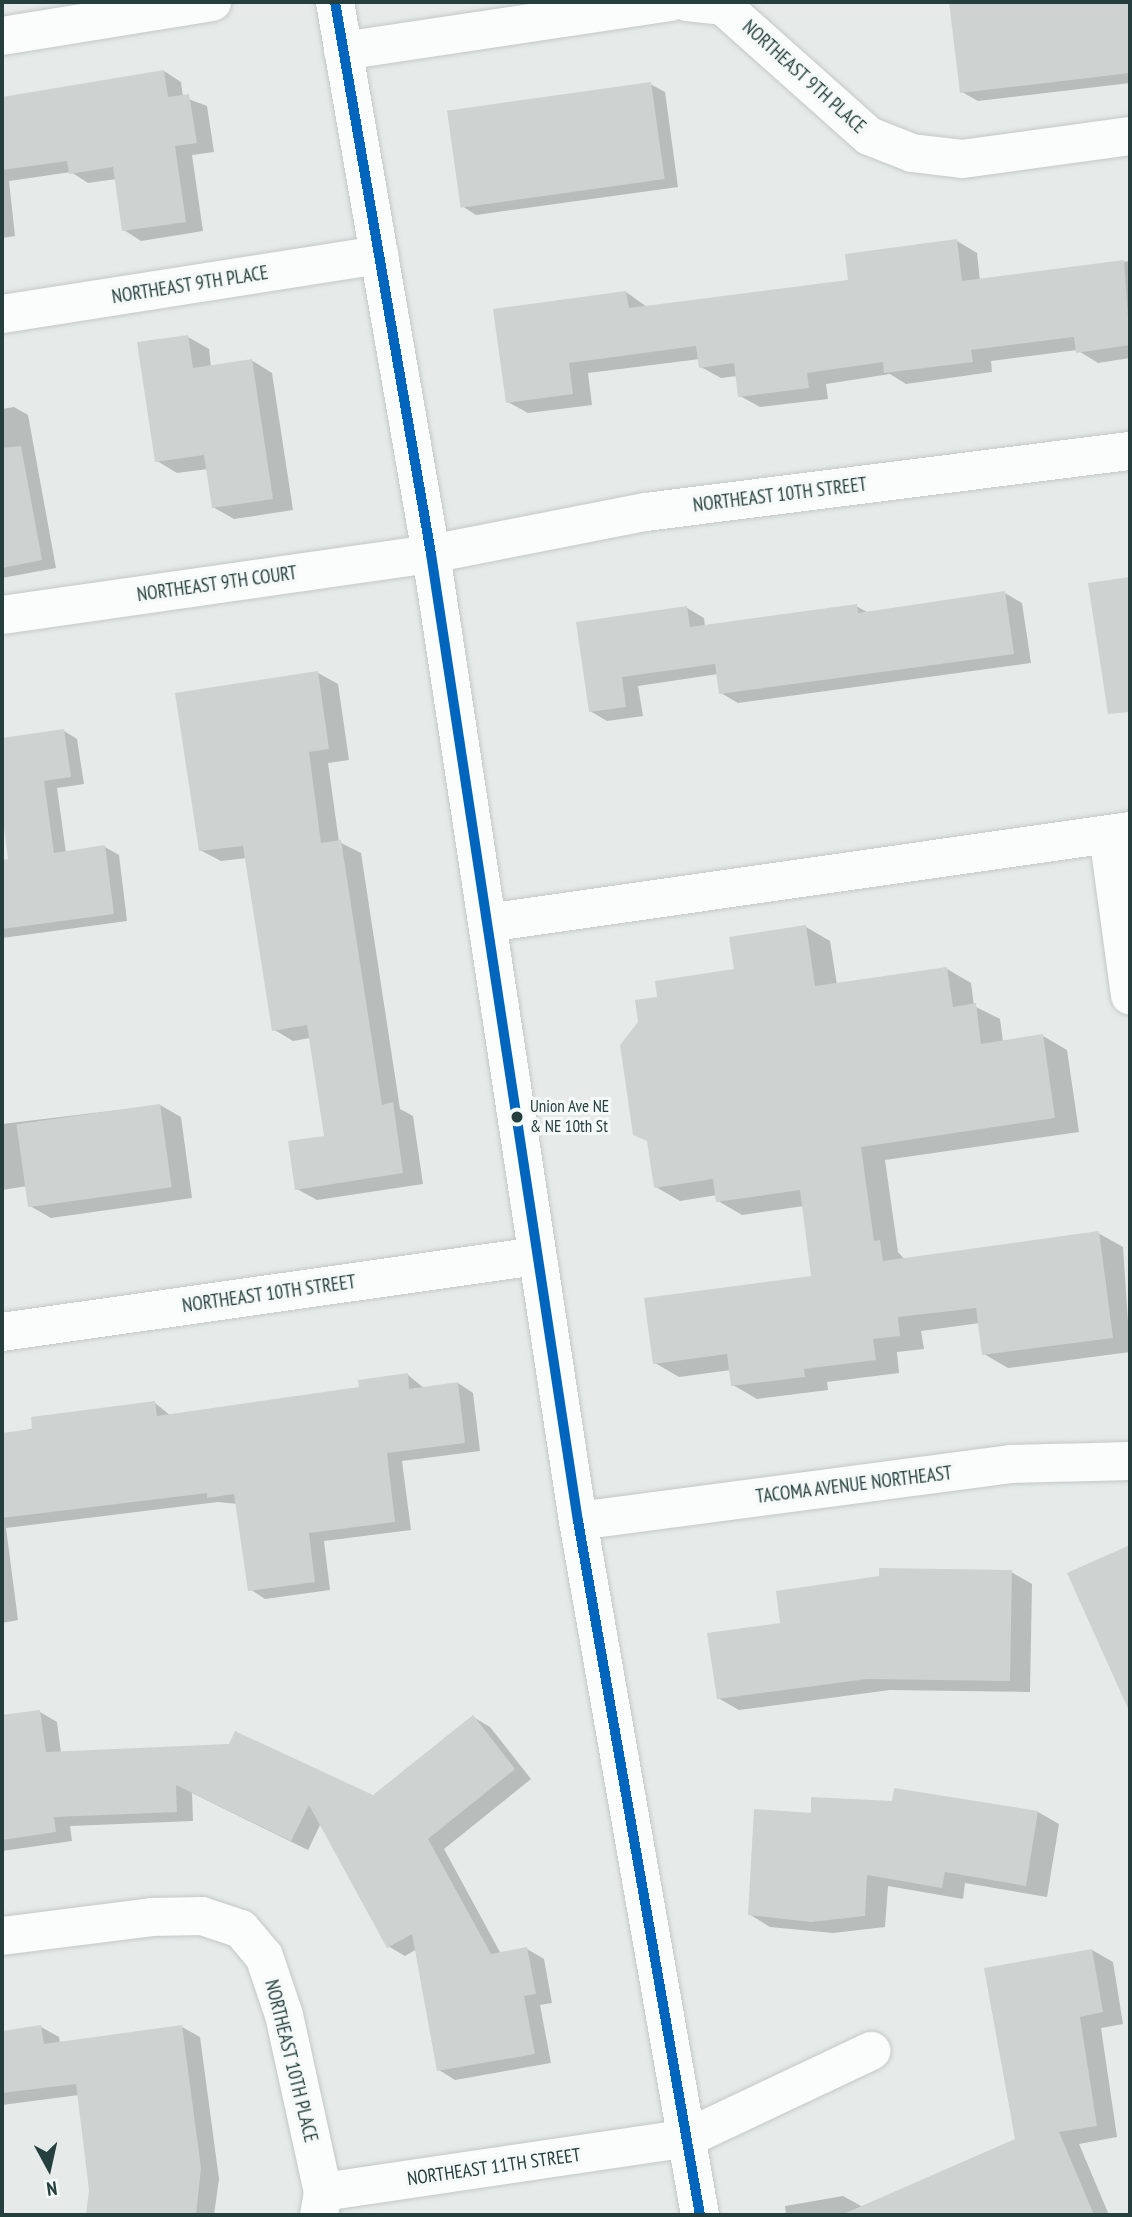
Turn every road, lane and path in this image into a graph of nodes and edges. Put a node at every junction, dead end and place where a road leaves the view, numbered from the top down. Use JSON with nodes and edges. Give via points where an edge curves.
{"nodes":[{"id":1,"x":212,"y":2,"type":"edge"},
{"id":2,"x":335,"y":2,"type":"edge"},
{"id":3,"x":670,"y":2,"type":"edge"},
{"id":4,"x":687,"y":2,"type":"edge"},
{"id":5,"x":2,"y":36,"type":"edge"},
{"id":6,"x":343,"y":51,"type":"junction"},
{"id":7,"x":1130,"y":136,"type":"edge"},
{"id":8,"x":379,"y":255,"type":"junction"},
{"id":9,"x":2,"y":314,"type":"edge"},
{"id":10,"x":1130,"y":451,"type":"edge"},
{"id":11,"x":431,"y":554,"type":"junction"},
{"id":12,"x":2,"y":615,"type":"edge"},
{"id":13,"x":1119,"y":833,"type":"edge"},
{"id":14,"x":487,"y":923,"type":"junction"},
{"id":15,"x":1130,"y":995,"type":"edge"},
{"id":16,"x":537,"y":1256,"type":"junction"},
{"id":17,"x":2,"y":1332,"type":"edge"},
{"id":18,"x":1130,"y":1461,"type":"edge"},
{"id":19,"x":578,"y":1521,"type":"junction"},
{"id":20,"x":2,"y":1936,"type":"edge"},
{"id":21,"x":871,"y":2051,"type":"dead end"},
{"id":22,"x":687,"y":2138,"type":"junction"},
{"id":23,"x":321,"y":2204,"type":"edge"},
{"id":24,"x":700,"y":2215,"type":"edge"}],
"edges":[{"from":1,"to":5,"type":"street"},
{"from":2,"to":6,"type":"street"},
{"from":3,"to":6,"type":"street"},
{"from":4,"to":7,"type":"street","name":"NORTHEAST 9TH PLACE","via":[[723,6],[869,136],[912,153],[962,159]]},
{"from":6,"to":8,"type":"street"},
{"from":8,"to":9,"type":"street","name":"NORTHEAST 9TH PLACE"},
{"from":8,"to":11,"type":"street"},
{"from":10,"to":11,"type":"street","name":"NORTHEAST 10TH STREET","via":[[646,512]]},
{"from":11,"to":12,"type":"street","name":"NORTHEAST 9TH COURT"},
{"from":11,"to":14,"type":"street"},
{"from":13,"to":14,"type":"street"},
{"from":13,"to":15,"type":"street"},
{"from":14,"to":16,"type":"street"},
{"from":16,"to":17,"type":"street","name":"NORTHEAST 10TH STREET"},
{"from":16,"to":19,"type":"street"},
{"from":18,"to":19,"type":"street","name":"TACOMA AVENUE NORTHEAST","via":[[1010,1464]]},
{"from":19,"to":22,"type":"street"},
{"from":20,"to":23,"type":"street","name":"NORTHEAST 10TH PLACE","via":[[152,1917],[202,1916],[241,1929],[264,1956],[284,2015]]},
{"from":21,"to":22,"type":"street","name":"NORTHEAST 11TH STREET"},
{"from":22,"to":23,"type":"street","name":"NORTHEAST 11TH STREET"},
{"from":22,"to":24,"type":"street"}]}
